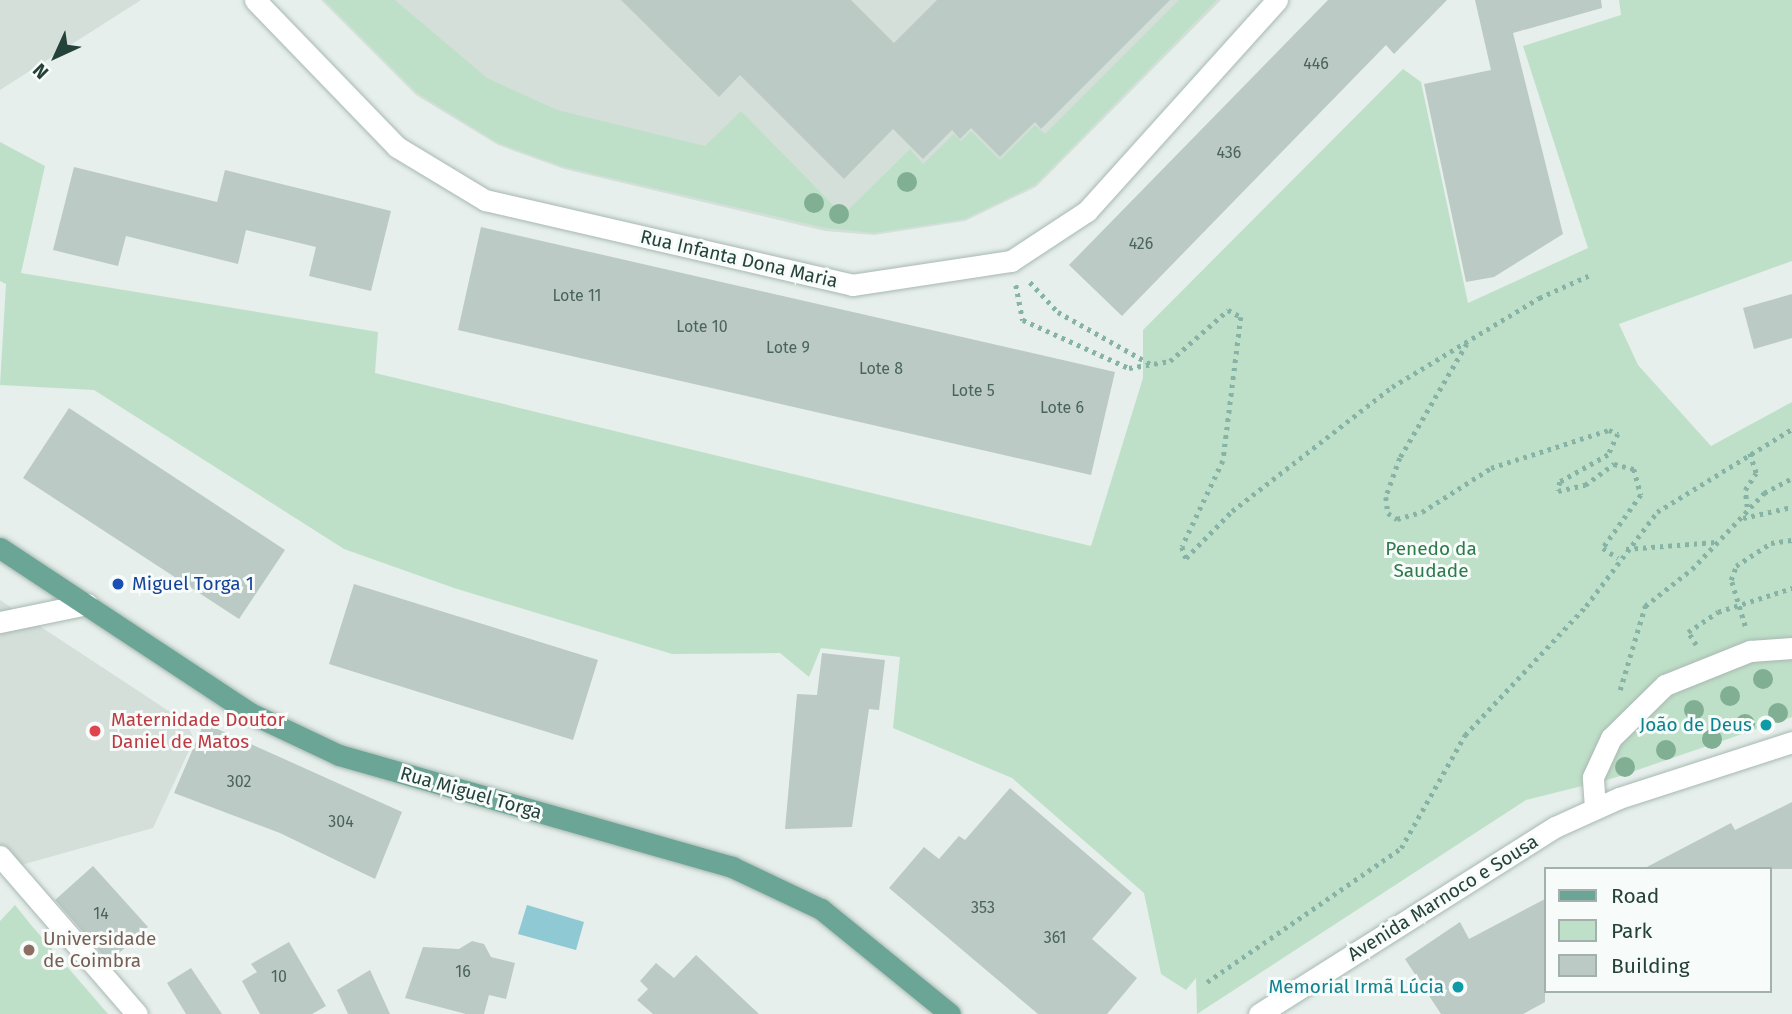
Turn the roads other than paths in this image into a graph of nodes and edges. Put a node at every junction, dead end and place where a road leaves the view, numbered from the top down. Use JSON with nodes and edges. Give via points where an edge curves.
{"nodes":[{"id":1,"x":255,"y":0,"type":"edge"},
{"id":2,"x":1276,"y":0,"type":"edge"},
{"id":3,"x":0,"y":548,"type":"edge"},
{"id":4,"x":87,"y":604,"type":"junction"},
{"id":5,"x":0,"y":622,"type":"edge"},
{"id":6,"x":1792,"y":648,"type":"edge"},
{"id":7,"x":1792,"y":742,"type":"edge"},
{"id":8,"x":1595,"y":808,"type":"junction"},
{"id":9,"x":6,"y":862,"type":"edge"},
{"id":10,"x":137,"y":1014,"type":"edge"},
{"id":11,"x":950,"y":1014,"type":"edge"},
{"id":12,"x":1259,"y":1014,"type":"edge"}],
"edges":[{"from":1,"to":2,"type":"street","name":"Rua Infanta Dona Maria","via":[[397,147],[485,200],[852,285],[1011,261],[1087,211]]},
{"from":3,"to":4,"type":"main road","name":"Rua Miguel Torga"},
{"from":4,"to":5,"type":"street"},
{"from":4,"to":11,"type":"main road","name":"Rua Miguel Torga","via":[[250,713],[339,755],[732,867],[821,909]]},
{"from":6,"to":8,"type":"street","via":[[1750,651],[1706,664],[1639,708],[1611,738],[1593,777]]},
{"from":7,"to":8,"type":"street","name":"Avenida Marnoco e Sousa"},
{"from":8,"to":12,"type":"street","name":"Avenida Marnoco e Sousa"},
{"from":9,"to":10,"type":"street"}]}
